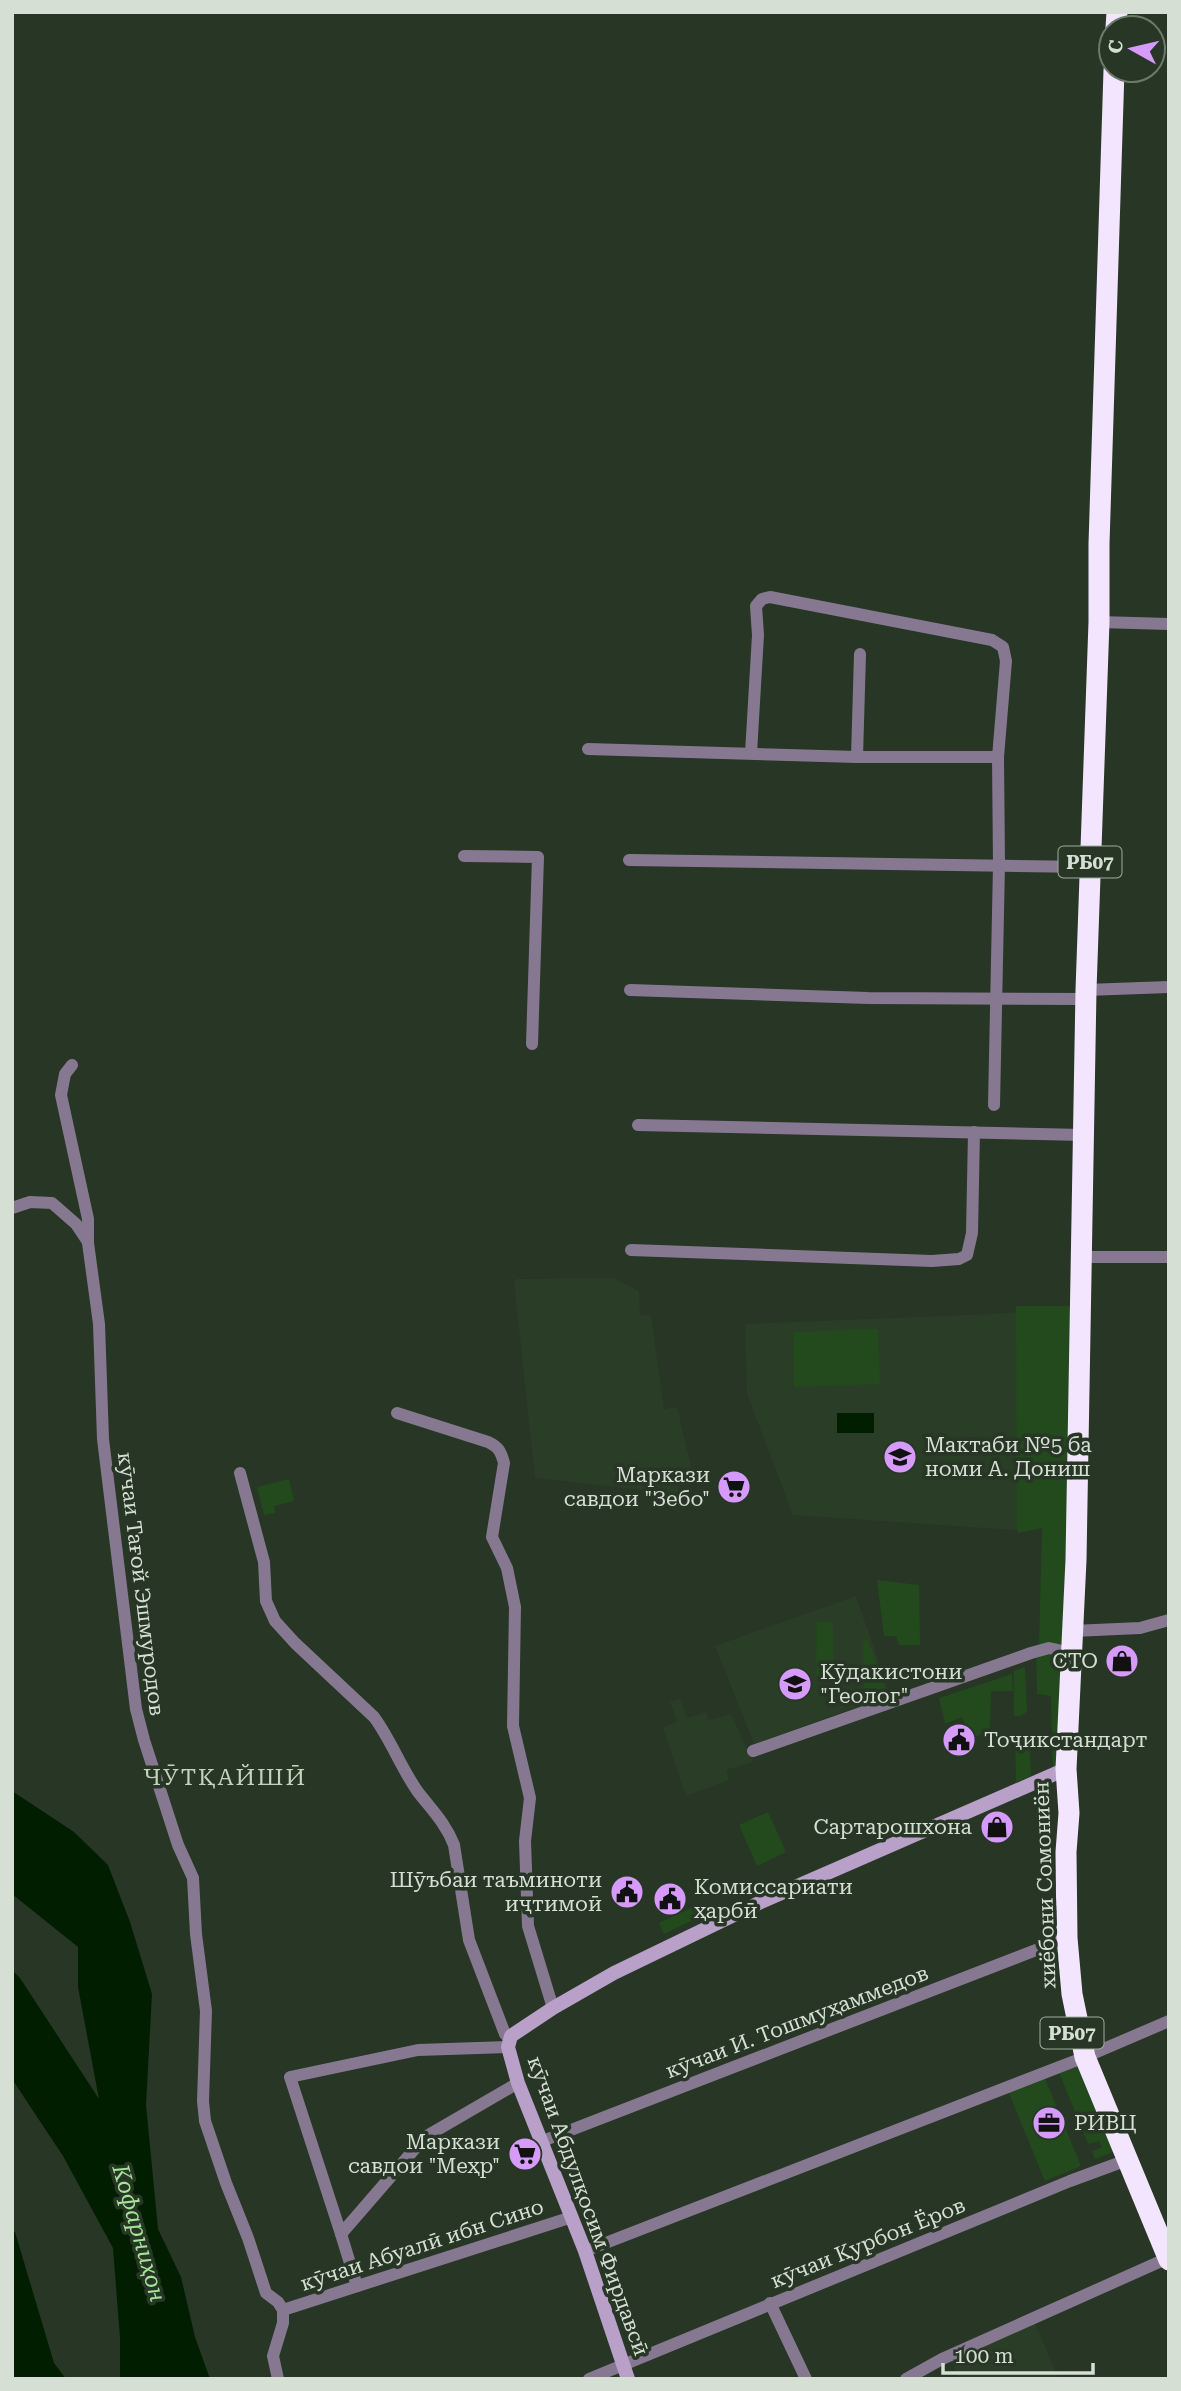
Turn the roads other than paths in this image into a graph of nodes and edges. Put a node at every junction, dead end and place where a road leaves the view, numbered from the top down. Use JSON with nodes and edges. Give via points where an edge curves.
{"nodes":[{"id":1,"x":1114,"y":84,"type":"edge"},
{"id":2,"x":1099,"y":622,"type":"junction"},
{"id":3,"x":1169,"y":624,"type":"edge"},
{"id":4,"x":860,"y":654,"type":"dead end"},
{"id":5,"x":589,"y":748,"type":"dead end"},
{"id":6,"x":751,"y":753,"type":"junction"},
{"id":7,"x":857,"y":757,"type":"junction"},
{"id":8,"x":998,"y":757,"type":"junction"},
{"id":9,"x":464,"y":856,"type":"dead end"},
{"id":10,"x":629,"y":860,"type":"dead end"},
{"id":11,"x":999,"y":865,"type":"junction"},
{"id":12,"x":1090,"y":867,"type":"junction"},
{"id":13,"x":1169,"y":987,"type":"edge"},
{"id":14,"x":630,"y":990,"type":"dead end"},
{"id":15,"x":1086,"y":994,"type":"junction"},
{"id":16,"x":995,"y":999,"type":"junction"},
{"id":17,"x":532,"y":1044,"type":"dead end"},
{"id":18,"x":72,"y":1065,"type":"dead end"},
{"id":19,"x":994,"y":1105,"type":"dead end"},
{"id":20,"x":638,"y":1125,"type":"dead end"},
{"id":21,"x":974,"y":1132,"type":"junction"},
{"id":22,"x":1083,"y":1135,"type":"junction"},
{"id":23,"x":12,"y":1208,"type":"edge"},
{"id":24,"x":88,"y":1243,"type":"junction"},
{"id":25,"x":632,"y":1251,"type":"dead end"},
{"id":26,"x":1082,"y":1257,"type":"junction"},
{"id":27,"x":1169,"y":1257,"type":"edge"},
{"id":28,"x":397,"y":1413,"type":"dead end"},
{"id":29,"x":240,"y":1473,"type":"dead end"},
{"id":30,"x":1169,"y":1620,"type":"edge"},
{"id":31,"x":1073,"y":1631,"type":"junction"},
{"id":32,"x":1072,"y":1654,"type":"junction"},
{"id":33,"x":753,"y":1751,"type":"dead end"},
{"id":34,"x":1066,"y":1769,"type":"junction"},
{"id":35,"x":1064,"y":1939,"type":"junction"},
{"id":36,"x":553,"y":2008,"type":"junction"},
{"id":37,"x":1169,"y":2021,"type":"edge"},
{"id":38,"x":508,"y":2043,"type":"junction"},
{"id":39,"x":1082,"y":2059,"type":"junction"},
{"id":40,"x":518,"y":2083,"type":"junction"},
{"id":41,"x":540,"y":2142,"type":"junction"},
{"id":42,"x":1123,"y":2162,"type":"junction"},
{"id":43,"x":572,"y":2217,"type":"junction"},
{"id":44,"x":341,"y":2234,"type":"junction"},
{"id":45,"x":586,"y":2251,"type":"junction"},
{"id":46,"x":1166,"y":2264,"type":"edge"},
{"id":47,"x":357,"y":2286,"type":"junction"},
{"id":48,"x":770,"y":2303,"type":"junction"},
{"id":49,"x":283,"y":2310,"type":"junction"},
{"id":50,"x":624,"y":2364,"type":"junction"},
{"id":51,"x":278,"y":2379,"type":"edge"},
{"id":52,"x":589,"y":2379,"type":"edge"},
{"id":53,"x":628,"y":2379,"type":"edge"},
{"id":54,"x":806,"y":2379,"type":"edge"},
{"id":55,"x":906,"y":2379,"type":"edge"}],
"edges":[{"from":1,"to":2,"type":"highway","number":"РБ07"},
{"from":2,"to":3,"type":"street"},
{"from":2,"to":12,"type":"highway","number":"РБ07"},
{"from":4,"to":7,"type":"street"},
{"from":5,"to":6,"type":"street"},
{"from":6,"to":7,"type":"street"},
{"from":6,"to":8,"type":"street","via":[[756,606],[770,597],[992,640],[1003,647],[1006,661]]},
{"from":7,"to":8,"type":"street"},
{"from":8,"to":11,"type":"street"},
{"from":9,"to":17,"type":"street","via":[[538,856]]},
{"from":10,"to":11,"type":"street"},
{"from":11,"to":12,"type":"street"},
{"from":11,"to":16,"type":"street"},
{"from":12,"to":15,"type":"highway","number":"РБ07"},
{"from":13,"to":15,"type":"street"},
{"from":14,"to":16,"type":"street"},
{"from":15,"to":16,"type":"street"},
{"from":15,"to":22,"type":"highway","number":"РБ07"},
{"from":16,"to":19,"type":"street"},
{"from":18,"to":24,"type":"street","name":"кӯчаи Тағой Эшмуродов","via":[[61,1094],[88,1219]]},
{"from":20,"to":21,"type":"street"},
{"from":21,"to":22,"type":"street"},
{"from":21,"to":25,"type":"street","via":[[972,1233],[967,1255],[960,1259]]},
{"from":22,"to":26,"type":"highway","number":"РБ07"},
{"from":23,"to":24,"type":"street","via":[[30,1202],[52,1203],[76,1224]]},
{"from":24,"to":49,"type":"street","name":"кӯчаи Тағой Эшмуродов","via":[[99,1324],[103,1439],[136,1709],[192,1878],[206,2011],[205,2121],[266,2293]]},
{"from":26,"to":27,"type":"street"},
{"from":26,"to":31,"type":"highway","number":"РБ07"},
{"from":28,"to":36,"type":"street","via":[[488,1442],[501,1451],[504,1463],[492,1537],[507,1568],[514,1607],[513,1726],[530,1798],[525,1841],[528,1926]]},
{"from":29,"to":38,"type":"street","via":[[264,1562],[266,1601],[275,1620],[374,1717],[418,1791],[449,1830],[472,1951]]},
{"from":30,"to":31,"type":"street","via":[[1140,1628]]},
{"from":31,"to":32,"type":"highway","number":"РБ07"},
{"from":32,"to":33,"type":"street","via":[[1049,1648],[1031,1653]]},
{"from":32,"to":34,"type":"highway","number":"РБ07"},
{"from":34,"to":35,"type":"highway","name":"хиёбони Сомониён","number":"РБ07","via":[[1069,1813]]},
{"from":34,"to":36,"type":"street","via":[[763,1902],[614,1973]]},
{"from":35,"to":39,"type":"highway","name":"хиёбони Сомониён","number":"РБ07"},
{"from":35,"to":41,"type":"street","name":"кӯчаи И. Тошмуҳаммедов"},
{"from":36,"to":38,"type":"street","via":[[512,2034]]},
{"from":37,"to":39,"type":"street"},
{"from":38,"to":40,"type":"street","name":"кӯчаи Абдулқосим Фирдавсӣ"},
{"from":38,"to":44,"type":"street","via":[[418,2050],[290,2077]]},
{"from":39,"to":42,"type":"highway","name":"хиёбони Сомониён","number":"РБ07"},
{"from":39,"to":45,"type":"street"},
{"from":40,"to":41,"type":"street","name":"кӯчаи Абдулқосим Фирдавсӣ"},
{"from":40,"to":44,"type":"street","via":[[425,2137]]},
{"from":41,"to":43,"type":"street","name":"кӯчаи Абдулқосим Фирдавсӣ"},
{"from":42,"to":46,"type":"highway","name":"хиёбони Сомониён","number":"РБ07"},
{"from":42,"to":48,"type":"street","name":"кӯчаи Қурбон Ёров"},
{"from":43,"to":45,"type":"street","name":"кӯчаи Абдулқосим Фирдавсӣ"},
{"from":43,"to":47,"type":"street","name":"кӯчаи Абуалӣ ибн Сино"},
{"from":44,"to":47,"type":"street"},
{"from":45,"to":50,"type":"street","name":"кӯчаи Абдулқосим Фирдавсӣ"},
{"from":46,"to":55,"type":"street","via":[[942,2359]]},
{"from":47,"to":49,"type":"street","name":"кӯчаи Абуалӣ ибн Сино"},
{"from":48,"to":50,"type":"street","name":"кӯчаи Қурбон Ёров"},
{"from":48,"to":54,"type":"street"},
{"from":49,"to":51,"type":"street","via":[[273,2356]]},
{"from":50,"to":52,"type":"street","name":"кӯчаи Қурбон Ёров"},
{"from":50,"to":53,"type":"street","name":"кӯчаи Абдулқосим Фирдавсӣ"}]}
